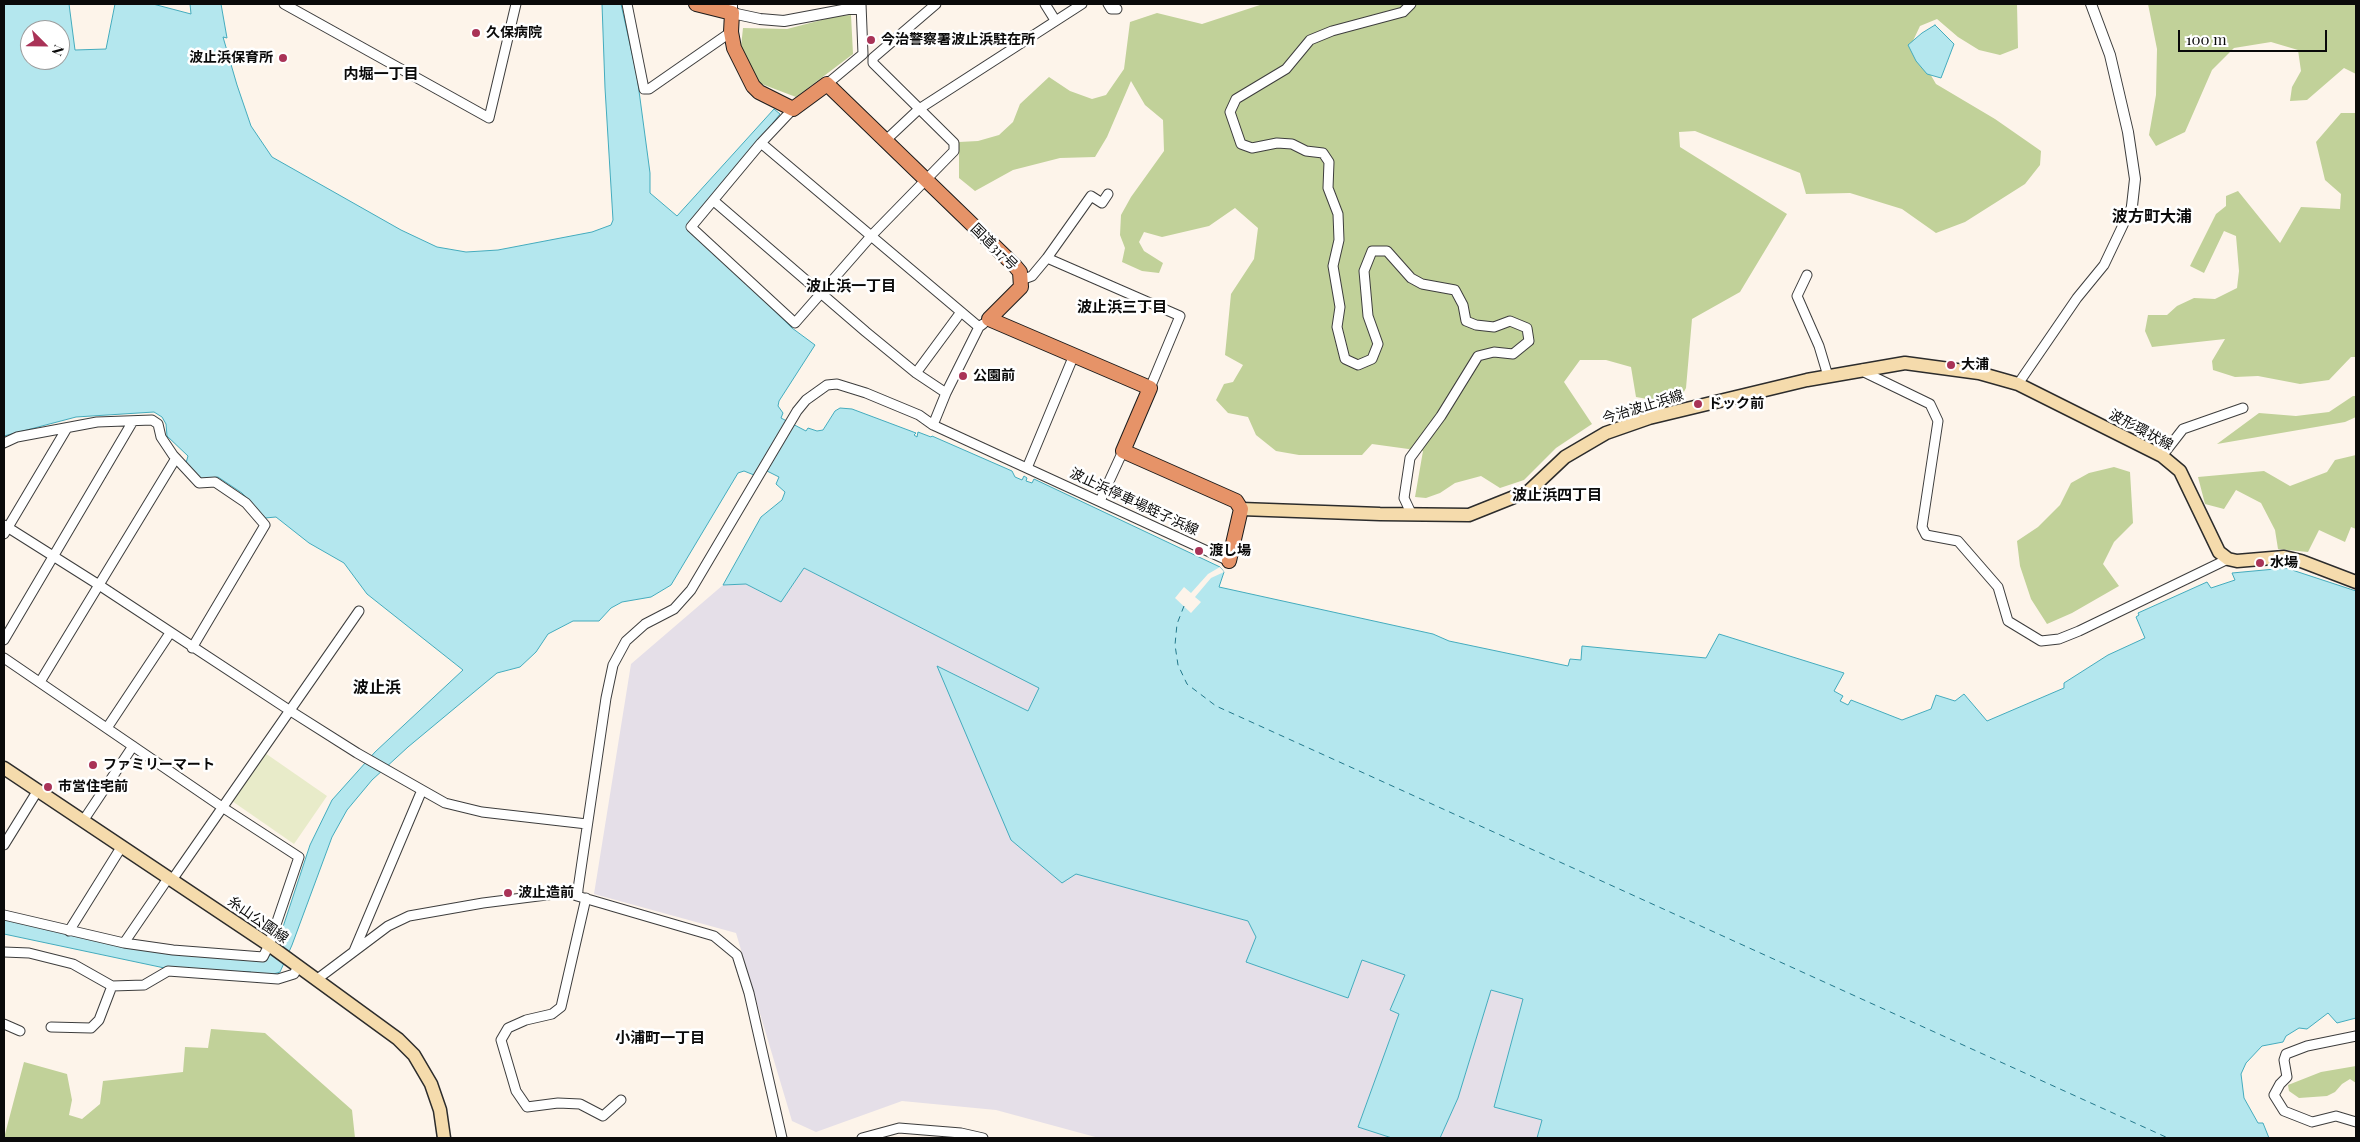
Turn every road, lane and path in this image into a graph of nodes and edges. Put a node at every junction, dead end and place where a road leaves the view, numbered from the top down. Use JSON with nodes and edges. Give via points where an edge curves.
{"nodes":[{"id":1,"x":284,"y":4,"type":"edge"},
{"id":2,"x":516,"y":4,"type":"edge"},
{"id":3,"x":627,"y":4,"type":"edge"},
{"id":4,"x":696,"y":4,"type":"edge"},
{"id":5,"x":936,"y":4,"type":"edge"},
{"id":6,"x":1045,"y":4,"type":"edge"},
{"id":7,"x":1082,"y":4,"type":"edge"},
{"id":8,"x":1108,"y":4,"type":"edge"},
{"id":9,"x":1411,"y":4,"type":"edge"},
{"id":10,"x":2090,"y":4,"type":"edge"},
{"id":11,"x":860,"y":6,"type":"edge"},
{"id":12,"x":732,"y":8,"type":"edge"},
{"id":13,"x":1117,"y":9,"type":"dead end"},
{"id":14,"x":1055,"y":20,"type":"junction"},
{"id":15,"x":731,"y":32,"type":"junction"},
{"id":16,"x":863,"y":54,"type":"junction"},
{"id":17,"x":873,"y":58,"type":"junction"},
{"id":18,"x":827,"y":84,"type":"junction"},
{"id":19,"x":793,"y":109,"type":"junction"},
{"id":20,"x":919,"y":109,"type":"junction"},
{"id":21,"x":886,"y":140,"type":"junction"},
{"id":22,"x":761,"y":143,"type":"junction"},
{"id":23,"x":925,"y":180,"type":"junction"},
{"id":24,"x":1108,"y":194,"type":"dead end"},
{"id":25,"x":714,"y":201,"type":"junction"},
{"id":26,"x":2132,"y":206,"type":"joint"},
{"id":27,"x":872,"y":235,"type":"junction"},
{"id":28,"x":1047,"y":258,"type":"junction"},
{"id":29,"x":1807,"y":275,"type":"dead end"},
{"id":30,"x":1021,"y":280,"type":"junction"},
{"id":31,"x":821,"y":294,"type":"junction"},
{"id":32,"x":962,"y":312,"type":"junction"},
{"id":33,"x":984,"y":323,"type":"junction"},
{"id":34,"x":1074,"y":355,"type":"junction"},
{"id":35,"x":1863,"y":369,"type":"junction"},
{"id":36,"x":916,"y":373,"type":"junction"},
{"id":37,"x":1828,"y":376,"type":"junction"},
{"id":38,"x":2018,"y":384,"type":"junction"},
{"id":39,"x":1150,"y":388,"type":"junction"},
{"id":40,"x":946,"y":393,"type":"junction"},
{"id":41,"x":2243,"y":408,"type":"dead end"},
{"id":42,"x":133,"y":421,"type":"junction"},
{"id":43,"x":933,"y":425,"type":"junction"},
{"id":44,"x":67,"y":428,"type":"junction"},
{"id":45,"x":4,"y":443,"type":"edge"},
{"id":46,"x":1122,"y":451,"type":"junction"},
{"id":47,"x":2162,"y":456,"type":"junction"},
{"id":48,"x":176,"y":458,"type":"junction"},
{"id":49,"x":1026,"y":468,"type":"junction"},
{"id":50,"x":1100,"y":501,"type":"junction"},
{"id":51,"x":1241,"y":508,"type":"junction"},
{"id":52,"x":1412,"y":515,"type":"junction"},
{"id":53,"x":5,"y":529,"type":"edge"},
{"id":54,"x":53,"y":556,"type":"junction"},
{"id":55,"x":2228,"y":559,"type":"junction"},
{"id":56,"x":1229,"y":560,"type":"joint"},
{"id":57,"x":2356,"y":582,"type":"edge"},
{"id":58,"x":99,"y":585,"type":"junction"},
{"id":59,"x":359,"y":611,"type":"dead end"},
{"id":60,"x":170,"y":633,"type":"junction"},
{"id":61,"x":4,"y":640,"type":"edge"},
{"id":62,"x":192,"y":648,"type":"junction"},
{"id":63,"x":4,"y":658,"type":"edge"},
{"id":64,"x":40,"y":682,"type":"junction"},
{"id":65,"x":289,"y":710,"type":"junction"},
{"id":66,"x":107,"y":728,"type":"junction"},
{"id":67,"x":133,"y":746,"type":"junction"},
{"id":68,"x":4,"y":768,"type":"edge"},
{"id":69,"x":38,"y":790,"type":"junction"},
{"id":70,"x":422,"y":790,"type":"junction"},
{"id":71,"x":222,"y":807,"type":"junction"},
{"id":72,"x":83,"y":820,"type":"junction"},
{"id":73,"x":587,"y":824,"type":"junction"},
{"id":74,"x":4,"y":845,"type":"edge"},
{"id":75,"x":122,"y":846,"type":"junction"},
{"id":76,"x":170,"y":878,"type":"junction"},
{"id":77,"x":578,"y":891,"type":"junction"},
{"id":78,"x":586,"y":898,"type":"junction"},
{"id":79,"x":4,"y":915,"type":"edge"},
{"id":80,"x":70,"y":930,"type":"junction"},
{"id":81,"x":124,"y":943,"type":"junction"},
{"id":82,"x":269,"y":945,"type":"junction"},
{"id":83,"x":354,"y":951,"type":"junction"},
{"id":84,"x":4,"y":952,"type":"edge"},
{"id":85,"x":298,"y":967,"type":"junction"},
{"id":86,"x":316,"y":980,"type":"junction"},
{"id":87,"x":112,"y":986,"type":"junction"},
{"id":88,"x":4,"y":1024,"type":"edge"},
{"id":89,"x":51,"y":1027,"type":"dead end"},
{"id":90,"x":20,"y":1031,"type":"dead end"},
{"id":91,"x":2356,"y":1036,"type":"edge"},
{"id":92,"x":620,"y":1100,"type":"dead end"},
{"id":93,"x":2356,"y":1122,"type":"edge"},
{"id":94,"x":940,"y":1135,"type":"edge"},
{"id":95,"x":444,"y":1138,"type":"edge"},
{"id":96,"x":782,"y":1138,"type":"edge"},
{"id":97,"x":862,"y":1138,"type":"edge"},
{"id":98,"x":983,"y":1138,"type":"edge"}],
"edges":[{"from":1,"to":2,"type":"street","via":[[489,118]]},
{"from":3,"to":15,"type":"street","via":[[644,89],[649,89]]},
{"from":4,"to":12,"type":"highway"},
{"from":5,"to":17,"type":"street"},
{"from":6,"to":14,"type":"street"},
{"from":7,"to":14,"type":"street"},
{"from":8,"to":13,"type":"street","via":[[1111,9]]},
{"from":9,"to":52,"type":"street","via":[[1403,12],[1310,40],[1286,69],[1236,98],[1230,112],[1241,144],[1252,148],[1292,144],[1306,151],[1322,153],[1329,162],[1328,188],[1338,214],[1339,240],[1333,266],[1340,307],[1337,327],[1345,359],[1358,365],[1372,359],[1378,344],[1368,316],[1364,271],[1372,251],[1387,251],[1411,278],[1422,284],[1454,290],[1463,305],[1466,322],[1494,327],[1510,322],[1527,328],[1528,341],[1513,354],[1494,352],[1478,356],[1410,458],[1404,498]]},
{"from":10,"to":26,"type":"street","via":[[2110,55],[2128,132],[2135,179]]},
{"from":11,"to":12,"type":"street","via":[[784,20],[760,19]]},
{"from":11,"to":16,"type":"street"},
{"from":12,"to":15,"type":"highway"},
{"from":14,"to":20,"type":"street"},
{"from":15,"to":19,"type":"highway","via":[[734,48],[753,86]]},
{"from":16,"to":17,"type":"street"},
{"from":16,"to":18,"type":"street"},
{"from":17,"to":20,"type":"street","via":[[873,64]]},
{"from":18,"to":19,"type":"highway"},
{"from":18,"to":21,"type":"highway","name":"国道317号"},
{"from":19,"to":22,"type":"street"},
{"from":20,"to":21,"type":"street"},
{"from":20,"to":23,"type":"street","via":[[954,144],[954,151]]},
{"from":21,"to":23,"type":"highway","name":"国道317号"},
{"from":22,"to":25,"type":"street"},
{"from":22,"to":27,"type":"street"},
{"from":23,"to":27,"type":"street"},
{"from":23,"to":30,"type":"highway","name":"国道317号","via":[[1015,266]]},
{"from":24,"to":28,"type":"street","via":[[1102,203],[1091,196]]},
{"from":25,"to":31,"type":"street"},
{"from":25,"to":31,"type":"street","via":[[691,227],[796,324]]},
{"from":26,"to":38,"type":"street","via":[[2104,265],[2077,298]]},
{"from":27,"to":31,"type":"street"},
{"from":27,"to":32,"type":"street"},
{"from":28,"to":30,"type":"street","via":[[1032,276]]},
{"from":28,"to":39,"type":"street","via":[[1180,316]]},
{"from":29,"to":37,"type":"street","via":[[1797,296]]},
{"from":30,"to":33,"type":"highway","name":"国道317号","via":[[1021,287]]},
{"from":31,"to":36,"type":"street"},
{"from":32,"to":33,"type":"street"},
{"from":32,"to":36,"type":"street"},
{"from":33,"to":34,"type":"highway"},
{"from":33,"to":40,"type":"street"},
{"from":34,"to":39,"type":"highway"},
{"from":34,"to":49,"type":"street"},
{"from":35,"to":37,"type":"main road","name":"今治波止浜線"},
{"from":35,"to":38,"type":"main road","name":"波形環状線","via":[[1905,364],[1935,366],[1978,372]]},
{"from":35,"to":55,"type":"street","via":[[1930,404],[1938,421],[1922,527],[1926,534],[1958,540],[1998,587],[2008,621],[2040,641],[2059,639],[2106,619]]},
{"from":36,"to":40,"type":"street"},
{"from":37,"to":52,"type":"main road","name":"今治波止浜線","via":[[1658,416],[1606,433],[1565,457],[1529,491],[1469,515]]},
{"from":38,"to":47,"type":"main road","name":"波形環状線"},
{"from":39,"to":46,"type":"highway"},
{"from":40,"to":43,"type":"street"},
{"from":41,"to":47,"type":"street","via":[[2184,429]]},
{"from":42,"to":44,"type":"street","via":[[97,422]]},
{"from":42,"to":48,"type":"street","via":[[152,420],[158,424],[161,437]]},
{"from":42,"to":54,"type":"street"},
{"from":43,"to":49,"type":"street","name":"波止浜停車場蛭子浜線"},
{"from":43,"to":73,"type":"street","name":"波止浜停車場蛭子浜線","via":[[919,415],[837,384],[827,385],[806,400],[691,590],[674,609],[645,624],[626,641],[613,666]]},
{"from":44,"to":45,"type":"street","via":[[17,437]]},
{"from":44,"to":53,"type":"street"},
{"from":46,"to":50,"type":"street"},
{"from":46,"to":51,"type":"highway","via":[[1236,501]]},
{"from":47,"to":55,"type":"main road","name":"波形環状線","via":[[2180,471],[2220,552]]},
{"from":48,"to":58,"type":"street"},
{"from":48,"to":62,"type":"street","via":[[199,483],[215,482],[246,503],[265,525]]},
{"from":49,"to":50,"type":"street","name":"波止浜停車場蛭子浜線"},
{"from":50,"to":56,"type":"street","name":"波止浜停車場蛭子浜線"},
{"from":51,"to":52,"type":"main road","name":"今治波止浜線"},
{"from":51,"to":56,"type":"highway"},
{"from":53,"to":54,"type":"street"},
{"from":54,"to":58,"type":"street"},
{"from":54,"to":61,"type":"street"},
{"from":55,"to":57,"type":"main road","via":[[2284,557]]},
{"from":58,"to":60,"type":"street"},
{"from":58,"to":64,"type":"street"},
{"from":59,"to":65,"type":"street"},
{"from":60,"to":62,"type":"street"},
{"from":60,"to":66,"type":"street"},
{"from":62,"to":65,"type":"street"},
{"from":63,"to":64,"type":"street"},
{"from":64,"to":66,"type":"street"},
{"from":65,"to":70,"type":"street"},
{"from":65,"to":71,"type":"street"},
{"from":66,"to":67,"type":"street"},
{"from":67,"to":71,"type":"street"},
{"from":67,"to":72,"type":"street"},
{"from":68,"to":69,"type":"main road","name":"糸山公園線"},
{"from":69,"to":72,"type":"main road","name":"糸山公園線"},
{"from":69,"to":74,"type":"street"},
{"from":70,"to":73,"type":"street","via":[[444,803],[482,812]]},
{"from":70,"to":83,"type":"street"},
{"from":71,"to":76,"type":"street"},
{"from":71,"to":82,"type":"street","via":[[299,857]]},
{"from":72,"to":75,"type":"main road","name":"糸山公園線"},
{"from":73,"to":77,"type":"street"},
{"from":75,"to":76,"type":"main road","name":"糸山公園線"},
{"from":75,"to":80,"type":"street"},
{"from":76,"to":81,"type":"street"},
{"from":76,"to":82,"type":"main road","name":"糸山公園線"},
{"from":77,"to":78,"type":"street","via":[[577,896]]},
{"from":77,"to":83,"type":"street","via":[[409,916],[388,926]]},
{"from":78,"to":92,"type":"street","via":[[561,1007],[552,1014],[508,1028],[502,1040],[516,1091],[527,1107],[580,1104],[603,1116]]},
{"from":78,"to":96,"type":"street","via":[[714,936],[737,954]]},
{"from":79,"to":80,"type":"street"},
{"from":80,"to":81,"type":"street"},
{"from":81,"to":82,"type":"street","via":[[263,956]]},
{"from":82,"to":85,"type":"main road","name":"糸山公園線"},
{"from":83,"to":86,"type":"street"},
{"from":84,"to":87,"type":"street","via":[[29,953],[73,964]]},
{"from":85,"to":86,"type":"main road","name":"糸山公園線"},
{"from":85,"to":87,"type":"street","via":[[294,974],[278,979],[168,971],[144,985]]},
{"from":86,"to":95,"type":"main road","name":"糸山公園線","via":[[378,1024],[414,1055],[431,1084],[440,1110]]},
{"from":87,"to":89,"type":"street","via":[[99,1020],[91,1028]]},
{"from":88,"to":90,"type":"street"},
{"from":91,"to":93,"type":"street","via":[[2307,1046],[2286,1054],[2287,1077],[2274,1095],[2284,1111],[2312,1122],[2336,1116]]},
{"from":94,"to":97,"type":"street","via":[[899,1128]]},
{"from":94,"to":98,"type":"street","via":[[961,1133]]}]}
